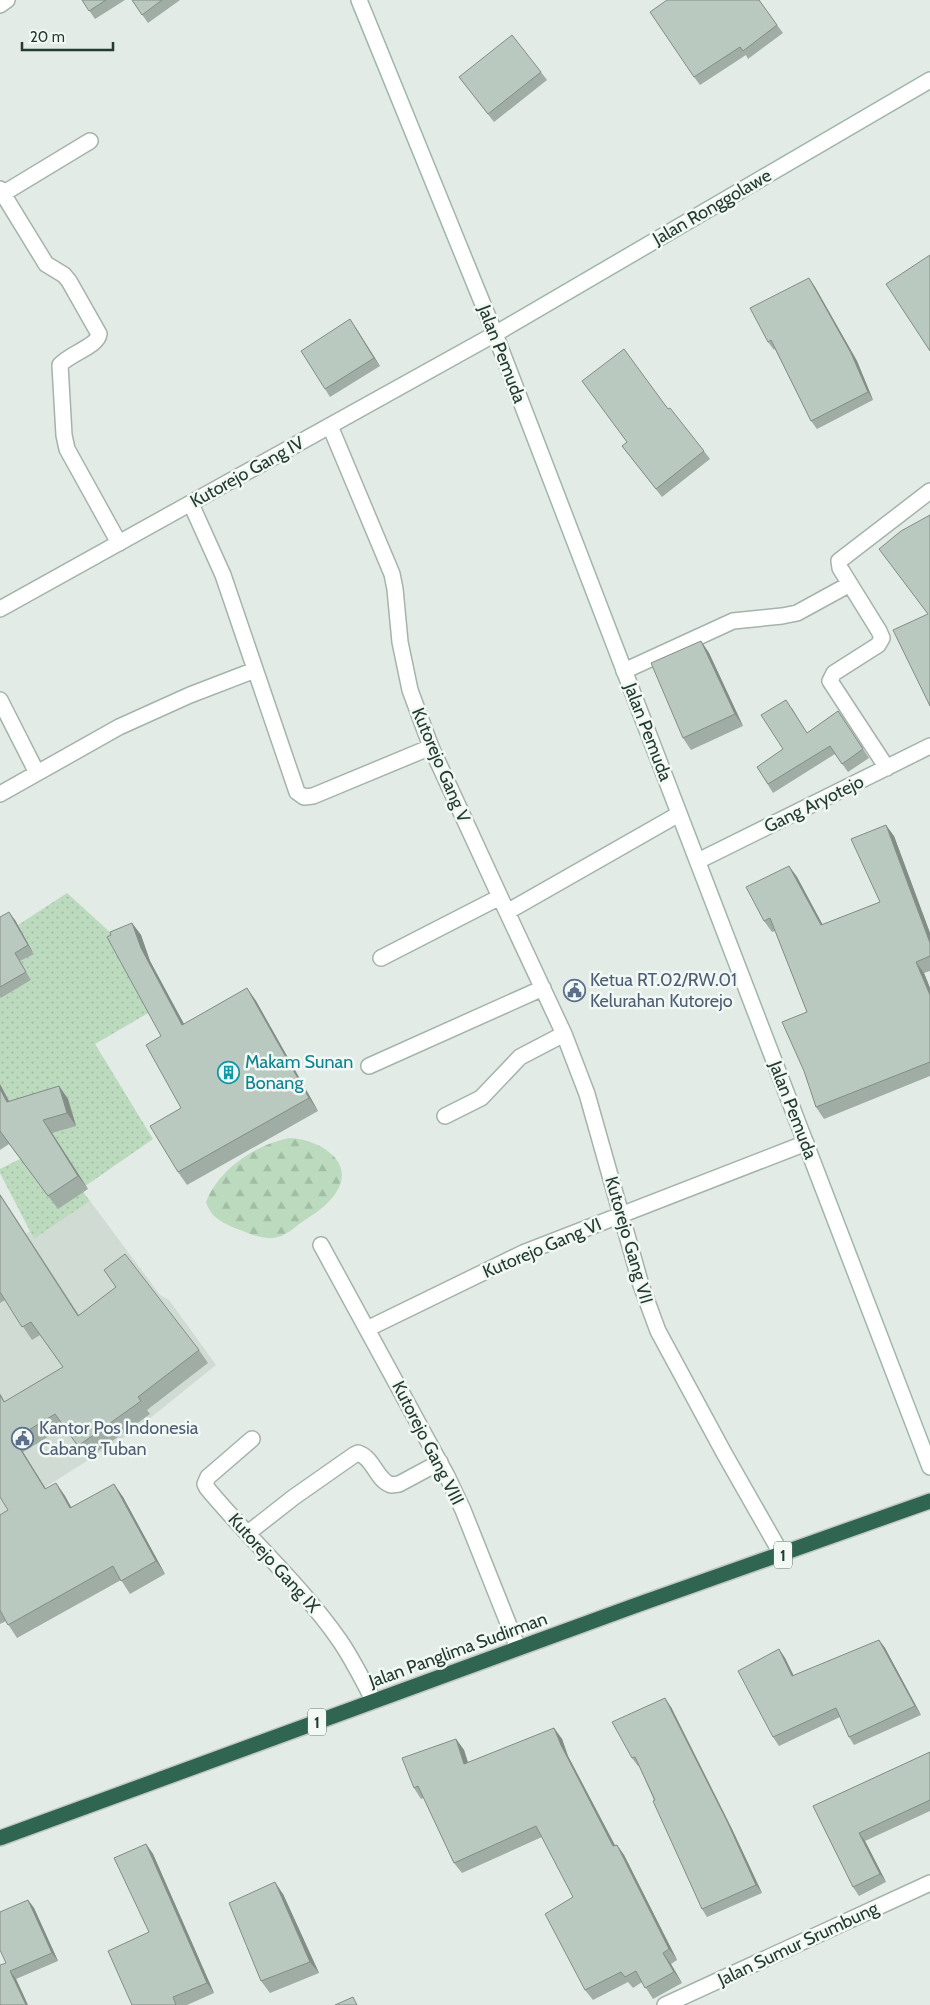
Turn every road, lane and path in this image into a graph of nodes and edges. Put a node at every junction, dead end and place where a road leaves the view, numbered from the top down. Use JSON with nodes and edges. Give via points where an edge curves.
{"nodes":[{"id":1,"x":7,"y":0,"type":"edge"},
{"id":2,"x":359,"y":0,"type":"edge"},
{"id":3,"x":0,"y":4,"type":"edge"},
{"id":4,"x":930,"y":80,"type":"edge"},
{"id":5,"x":90,"y":141,"type":"dead end"},
{"id":6,"x":2,"y":191,"type":"edge"},
{"id":7,"x":495,"y":334,"type":"junction"},
{"id":8,"x":330,"y":426,"type":"junction"},
{"id":9,"x":930,"y":491,"type":"edge"},
{"id":10,"x":191,"y":504,"type":"junction"},
{"id":11,"x":119,"y":543,"type":"junction"},
{"id":12,"x":850,"y":584,"type":"junction"},
{"id":13,"x":0,"y":610,"type":"edge"},
{"id":14,"x":255,"y":670,"type":"junction"},
{"id":15,"x":624,"y":671,"type":"junction"},
{"id":16,"x":0,"y":700,"type":"edge"},
{"id":17,"x":930,"y":746,"type":"edge"},
{"id":18,"x":431,"y":747,"type":"junction"},
{"id":19,"x":887,"y":768,"type":"junction"},
{"id":20,"x":37,"y":773,"type":"junction"},
{"id":21,"x":0,"y":794,"type":"edge"},
{"id":22,"x":680,"y":814,"type":"junction"},
{"id":23,"x":698,"y":861,"type":"junction"},
{"id":24,"x":500,"y":897,"type":"junction"},
{"id":25,"x":507,"y":912,"type":"junction"},
{"id":26,"x":381,"y":958,"type":"dead end"},
{"id":27,"x":542,"y":988,"type":"junction"},
{"id":28,"x":564,"y":1034,"type":"junction"},
{"id":29,"x":369,"y":1066,"type":"dead end"},
{"id":30,"x":445,"y":1116,"type":"dead end"},
{"id":31,"x":806,"y":1143,"type":"junction"},
{"id":32,"x":621,"y":1215,"type":"junction"},
{"id":33,"x":321,"y":1245,"type":"dead end"},
{"id":34,"x":367,"y":1329,"type":"junction"},
{"id":35,"x":252,"y":1439,"type":"dead end"},
{"id":36,"x":440,"y":1462,"type":"junction"},
{"id":37,"x":930,"y":1466,"type":"edge"},
{"id":38,"x":930,"y":1501,"type":"edge"},
{"id":39,"x":248,"y":1533,"type":"junction"},
{"id":40,"x":782,"y":1555,"type":"junction"},
{"id":41,"x":518,"y":1648,"type":"junction"},
{"id":42,"x":374,"y":1701,"type":"junction"},
{"id":43,"x":0,"y":1838,"type":"edge"},
{"id":44,"x":930,"y":1883,"type":"edge"},
{"id":45,"x":665,"y":2005,"type":"edge"}],
"edges":[{"from":1,"to":3,"type":"main road"},
{"from":2,"to":7,"type":"main road","name":"Jalan Pemuda"},
{"from":4,"to":7,"type":"main road","name":"Jalan Ronggolawe"},
{"from":5,"to":6,"type":"main road"},
{"from":6,"to":11,"type":"main road","via":[[46,264],[69,281],[99,334],[96,341],[60,365],[64,435],[68,449]]},
{"from":7,"to":8,"type":"main road","name":"Kutorejo Gang IV"},
{"from":7,"to":15,"type":"main road","name":"Jalan Pemuda"},
{"from":8,"to":10,"type":"main road","name":"Kutorejo Gang IV"},
{"from":8,"to":18,"type":"main road","name":"Kutorejo Gang V","via":[[392,574],[405,669]]},
{"from":9,"to":12,"type":"main road","via":[[840,558],[840,568]]},
{"from":10,"to":11,"type":"main road","name":"Kutorejo Gang IV"},
{"from":10,"to":14,"type":"main road","via":[[223,575]]},
{"from":11,"to":13,"type":"main road","name":"Kutorejo Gang IV"},
{"from":12,"to":15,"type":"main road","via":[[797,613],[733,621]]},
{"from":12,"to":19,"type":"main road","via":[[882,638],[878,645],[834,673],[830,681]]},
{"from":14,"to":18,"type":"main road","via":[[297,792],[304,796],[313,796]]},
{"from":14,"to":20,"type":"main road","via":[[119,727]]},
{"from":15,"to":22,"type":"main road","name":"Jalan Pemuda"},
{"from":16,"to":20,"type":"main road"},
{"from":17,"to":19,"type":"main road","name":"Gang Aryotejo"},
{"from":18,"to":24,"type":"main road","name":"Kutorejo Gang V"},
{"from":19,"to":23,"type":"main road","name":"Gang Aryotejo"},
{"from":20,"to":21,"type":"main road"},
{"from":22,"to":23,"type":"main road","name":"Jalan Pemuda"},
{"from":22,"to":25,"type":"main road"},
{"from":23,"to":31,"type":"main road","name":"Jalan Pemuda"},
{"from":24,"to":25,"type":"main road","name":"Kutorejo Gang V"},
{"from":24,"to":26,"type":"main road"},
{"from":25,"to":27,"type":"main road","name":"Kutorejo Gang VII"},
{"from":27,"to":28,"type":"main road","name":"Kutorejo Gang VII"},
{"from":27,"to":29,"type":"main road"},
{"from":28,"to":30,"type":"main road","via":[[520,1057],[482,1098]]},
{"from":28,"to":32,"type":"main road","name":"Kutorejo Gang VII","via":[[587,1094]]},
{"from":31,"to":32,"type":"main road","name":"Kutorejo Gang VI"},
{"from":31,"to":37,"type":"main road","name":"Jalan Pemuda"},
{"from":32,"to":34,"type":"main road","name":"Kutorejo Gang VI","via":[[523,1253]]},
{"from":32,"to":40,"type":"main road","name":"Kutorejo Gang VII","via":[[658,1331]]},
{"from":33,"to":34,"type":"main road","name":"Kutorejo Gang VIII"},
{"from":34,"to":36,"type":"main road","name":"Kutorejo Gang VIII"},
{"from":35,"to":39,"type":"main road","name":"Kutorejo Gang IX","via":[[208,1477],[205,1484]]},
{"from":36,"to":39,"type":"main road","via":[[391,1485],[382,1479],[365,1457],[354,1455]]},
{"from":36,"to":41,"type":"main road","name":"Kutorejo Gang VIII","via":[[463,1510]]},
{"from":38,"to":40,"type":"highway","name":"Jalan Panglima Sudirman","number":"1"},
{"from":39,"to":42,"type":"main road","name":"Kutorejo Gang IX","via":[[302,1593],[340,1642]]},
{"from":40,"to":41,"type":"highway","name":"Jalan Panglima Sudirman","number":"1"},
{"from":41,"to":42,"type":"highway","name":"Jalan Panglima Sudirman","number":"1"},
{"from":42,"to":43,"type":"highway","name":"Jalan Panglima Sudirman","number":"1"},
{"from":44,"to":45,"type":"main road","name":"Jalan Sumur Srumbung"}]}
